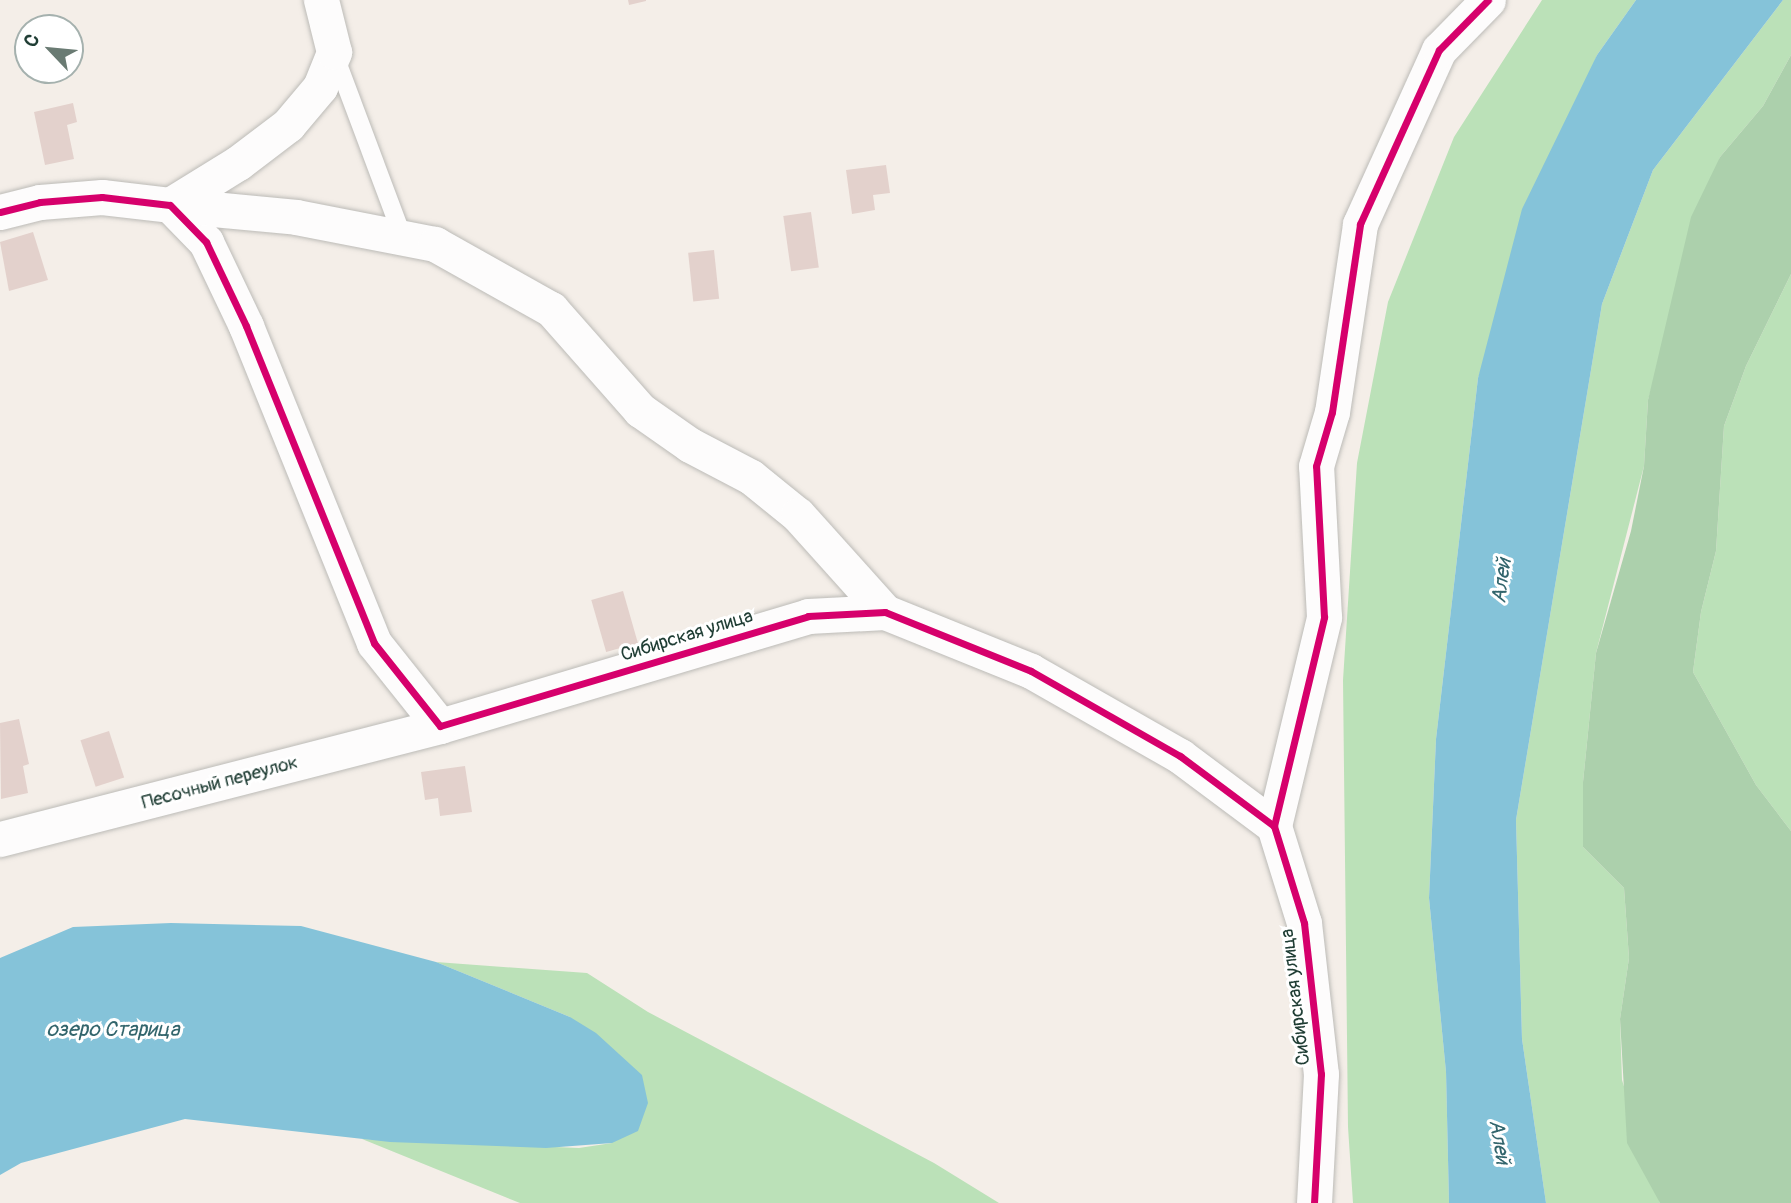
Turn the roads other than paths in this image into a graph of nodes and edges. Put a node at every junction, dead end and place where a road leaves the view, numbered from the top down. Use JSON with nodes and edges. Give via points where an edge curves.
{"nodes":[{"id":1,"x":321,"y":0,"type":"edge"},
{"id":2,"x":1488,"y":0,"type":"edge"},
{"id":3,"x":334,"y":52,"type":"junction"},
{"id":4,"x":170,"y":205,"type":"junction"},
{"id":5,"x":0,"y":212,"type":"edge"},
{"id":6,"x":403,"y":238,"type":"junction"},
{"id":7,"x":885,"y":612,"type":"junction"},
{"id":8,"x":440,"y":726,"type":"junction"},
{"id":9,"x":1274,"y":827,"type":"junction"},
{"id":10,"x":0,"y":839,"type":"edge"},
{"id":11,"x":1314,"y":1203,"type":"edge"}],
"edges":[{"from":1,"to":3,"type":"street"},
{"from":2,"to":9,"type":"street","via":[[1439,50],[1360,224],[1332,412],[1316,466],[1324,617]]},
{"from":3,"to":4,"type":"street","via":[[320,87],[288,125]]},
{"from":3,"to":6,"type":"lane"},
{"from":4,"to":5,"type":"street","via":[[102,198],[40,202]]},
{"from":4,"to":6,"type":"street","via":[[296,217]]},
{"from":4,"to":8,"type":"street","via":[[206,242],[246,326],[374,643]]},
{"from":6,"to":7,"type":"street","via":[[435,244],[551,309],[640,410],[690,445],[751,477],[798,515]]},
{"from":7,"to":8,"type":"street","name":"Сибирская улица","via":[[808,616]]},
{"from":7,"to":9,"type":"street","name":"Сибирская улица","via":[[1031,671],[1180,756]]},
{"from":8,"to":10,"type":"street","name":"Песочный переулок"},
{"from":9,"to":11,"type":"street","name":"Сибирская улица","via":[[1304,923],[1321,1074]]}]}
